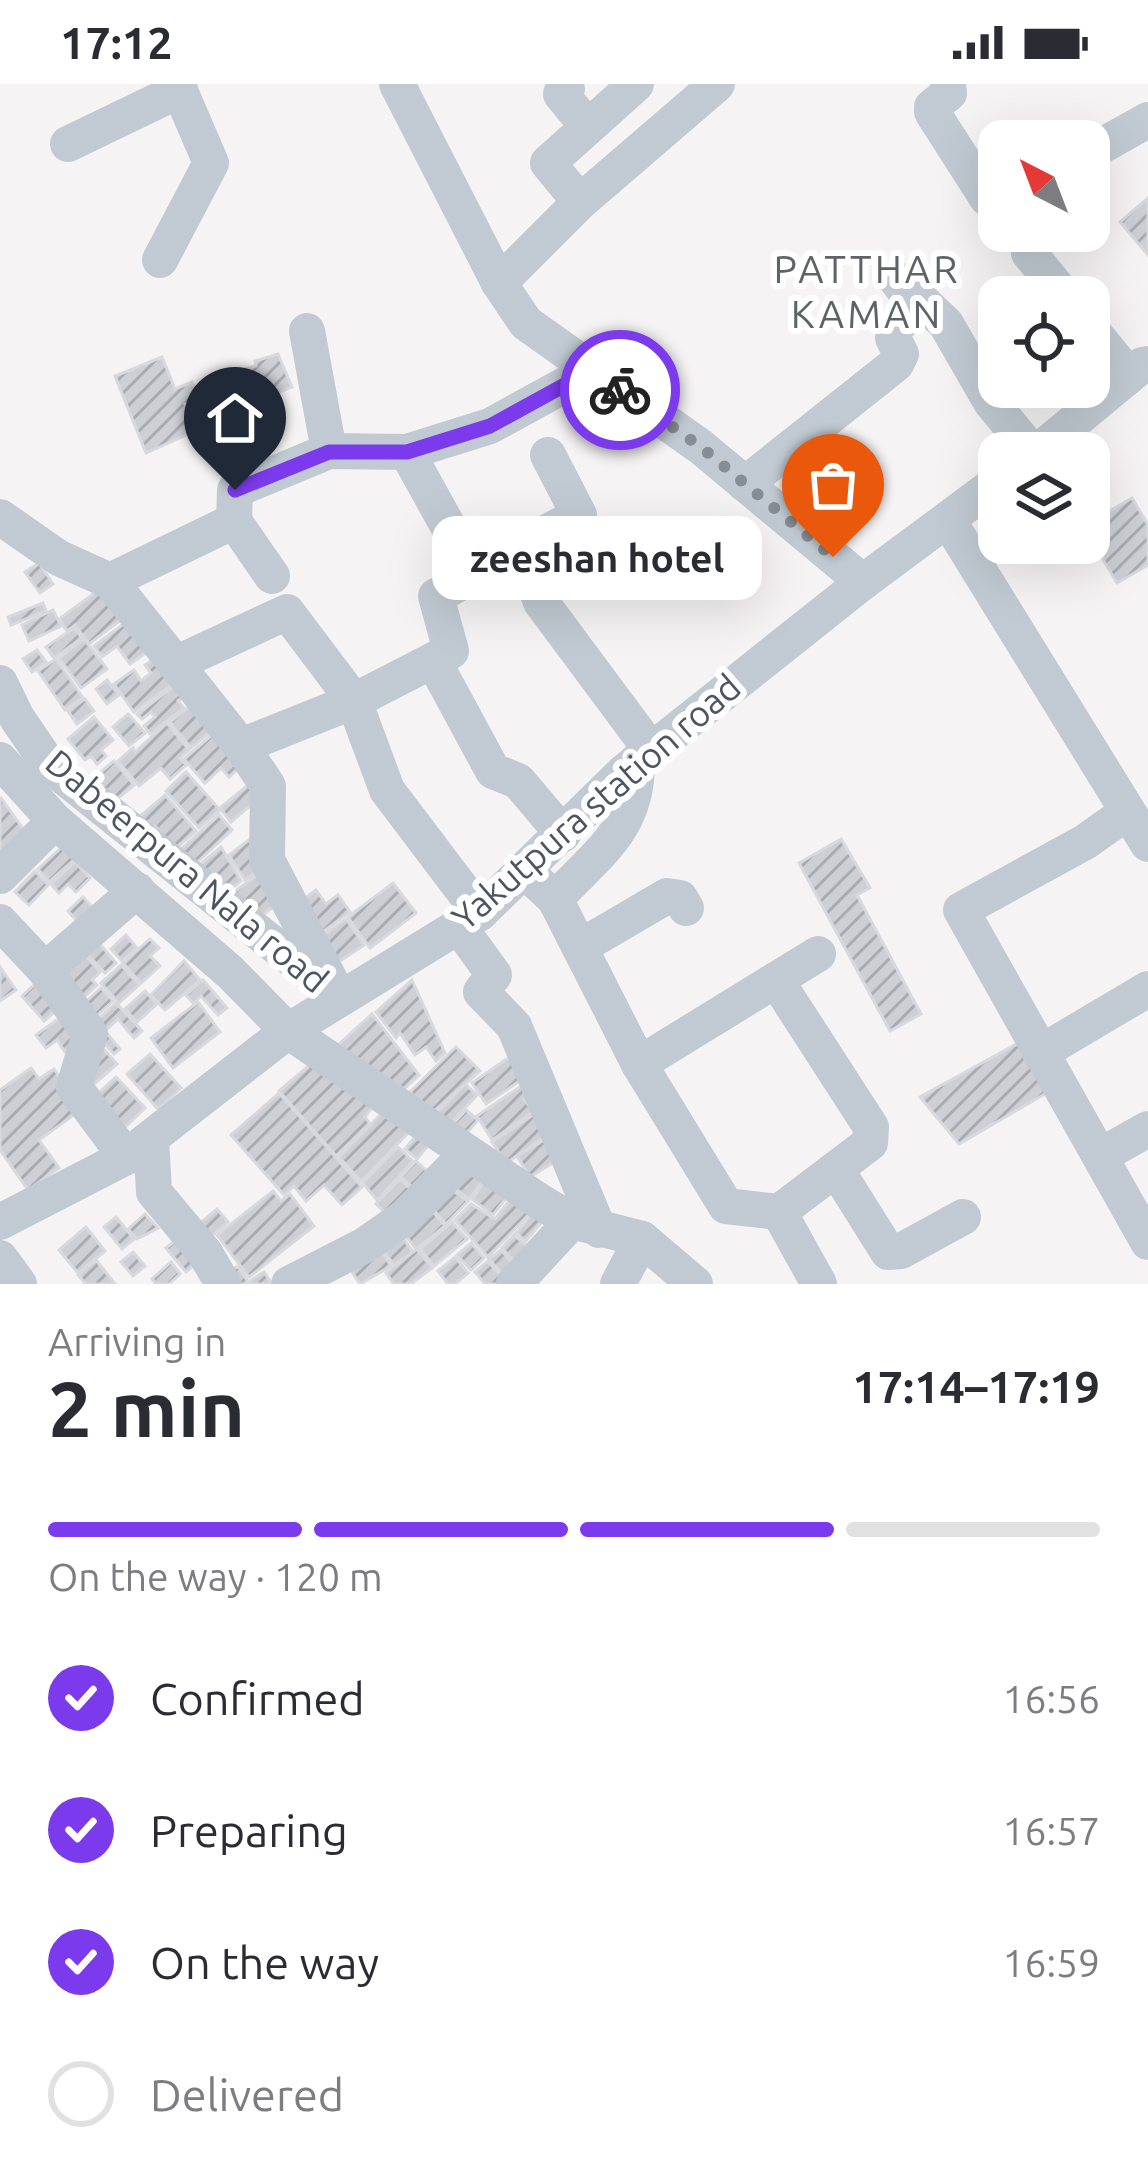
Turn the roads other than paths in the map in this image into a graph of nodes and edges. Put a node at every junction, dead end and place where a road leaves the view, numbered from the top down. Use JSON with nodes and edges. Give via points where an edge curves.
{"nodes":[{"id":1,"x":397,"y":84,"type":"edge"},
{"id":2,"x":563,"y":84,"type":"edge"},
{"id":3,"x":717,"y":84,"type":"edge"},
{"id":4,"x":948,"y":84,"type":"edge"},
{"id":5,"x":631,"y":86,"type":"edge"},
{"id":6,"x":178,"y":87,"type":"edge"},
{"id":7,"x":1148,"y":120,"type":"edge"},
{"id":8,"x":588,"y":127,"type":"junction"},
{"id":9,"x":1110,"y":141,"type":"edge"},
{"id":10,"x":68,"y":144,"type":"dead end"},
{"id":11,"x":978,"y":184,"type":"edge"},
{"id":12,"x":580,"y":202,"type":"junction"},
{"id":13,"x":1029,"y":253,"type":"dead end"},
{"id":14,"x":160,"y":260,"type":"dead end"},
{"id":15,"x":1047,"y":276,"type":"edge"},
{"id":16,"x":499,"y":283,"type":"junction"},
{"id":17,"x":307,"y":331,"type":"dead end"},
{"id":18,"x":1110,"y":342,"type":"edge"},
{"id":19,"x":1142,"y":366,"type":"edge"},
{"id":20,"x":592,"y":370,"type":"junction"},
{"id":21,"x":1016,"y":432,"type":"edge"},
{"id":22,"x":1060,"y":432,"type":"edge"},
{"id":23,"x":329,"y":452,"type":"junction"},
{"id":24,"x":407,"y":452,"type":"junction"},
{"id":25,"x":548,"y":455,"type":"dead end"},
{"id":26,"x":745,"y":484,"type":"junction"},
{"id":27,"x":978,"y":497,"type":"edge"},
{"id":28,"x":0,"y":517,"type":"edge"},
{"id":29,"x":234,"y":520,"type":"junction"},
{"id":30,"x":948,"y":520,"type":"junction"},
{"id":31,"x":520,"y":545,"type":"junction"},
{"id":32,"x":272,"y":575,"type":"dead end"},
{"id":33,"x":475,"y":575,"type":"junction"},
{"id":34,"x":110,"y":581,"type":"junction"},
{"id":35,"x":863,"y":582,"type":"junction"},
{"id":36,"x":434,"y":662,"type":"junction"},
{"id":37,"x":176,"y":664,"type":"junction"},
{"id":38,"x":0,"y":683,"type":"edge"},
{"id":39,"x":354,"y":701,"type":"junction"},
{"id":40,"x":241,"y":746,"type":"junction"},
{"id":41,"x":644,"y":755,"type":"junction"},
{"id":42,"x":23,"y":771,"type":"edge"},
{"id":43,"x":1126,"y":813,"type":"junction"},
{"id":44,"x":55,"y":821,"type":"junction"},
{"id":45,"x":563,"y":834,"type":"junction"},
{"id":46,"x":1148,"y":844,"type":"edge"},
{"id":47,"x":524,"y":870,"type":"junction"},
{"id":48,"x":0,"y":876,"type":"edge"},
{"id":49,"x":137,"y":890,"type":"junction"},
{"id":50,"x":555,"y":899,"type":"junction"},
{"id":51,"x":686,"y":908,"type":"dead end"},
{"id":52,"x":469,"y":919,"type":"junction"},
{"id":53,"x":0,"y":922,"type":"edge"},
{"id":54,"x":265,"y":940,"type":"junction"},
{"id":55,"x":580,"y":947,"type":"junction"},
{"id":56,"x":818,"y":953,"type":"dead end"},
{"id":57,"x":45,"y":970,"type":"junction"},
{"id":58,"x":230,"y":972,"type":"junction"},
{"id":59,"x":776,"y":980,"type":"junction"},
{"id":60,"x":1148,"y":989,"type":"edge"},
{"id":61,"x":339,"y":997,"type":"junction"},
{"id":62,"x":288,"y":1031,"type":"junction"},
{"id":63,"x":1040,"y":1053,"type":"junction"},
{"id":64,"x":639,"y":1064,"type":"junction"},
{"id":65,"x":1148,"y":1129,"type":"edge"},
{"id":66,"x":139,"y":1148,"type":"junction"},
{"id":67,"x":466,"y":1154,"type":"junction"},
{"id":68,"x":1100,"y":1156,"type":"junction"},
{"id":69,"x":836,"y":1168,"type":"junction"},
{"id":70,"x":779,"y":1211,"type":"junction"},
{"id":71,"x":963,"y":1217,"type":"dead end"},
{"id":72,"x":0,"y":1222,"type":"edge"},
{"id":73,"x":585,"y":1225,"type":"junction"},
{"id":74,"x":642,"y":1239,"type":"junction"},
{"id":75,"x":1148,"y":1242,"type":"edge"},
{"id":76,"x":0,"y":1258,"type":"edge"},
{"id":77,"x":19,"y":1284,"type":"edge"},
{"id":78,"x":223,"y":1284,"type":"edge"},
{"id":79,"x":289,"y":1284,"type":"edge"},
{"id":80,"x":514,"y":1284,"type":"edge"},
{"id":81,"x":618,"y":1284,"type":"edge"},
{"id":82,"x":695,"y":1284,"type":"edge"},
{"id":83,"x":819,"y":1284,"type":"edge"}],
"edges":[{"from":1,"to":16,"type":"street"},
{"from":2,"to":8,"type":"street","via":[[561,94]]},
{"from":3,"to":12,"type":"street"},
{"from":4,"to":11,"type":"street","via":[[932,112]]},
{"from":5,"to":8,"type":"street"},
{"from":6,"to":10,"type":"street"},
{"from":6,"to":14,"type":"street","via":[[211,163]]},
{"from":7,"to":9,"type":"street"},
{"from":8,"to":12,"type":"street","via":[[548,163]]},
{"from":12,"to":16,"type":"street"},
{"from":13,"to":15,"type":"street"},
{"from":16,"to":20,"type":"street","via":[[526,323]]},
{"from":17,"to":23,"type":"street"},
{"from":18,"to":19,"type":"street"},
{"from":19,"to":22,"type":"street"},
{"from":20,"to":24,"type":"street","via":[[490,426]]},
{"from":20,"to":26,"type":"street"},
{"from":21,"to":26,"type":"street","via":[[946,324],[910,291],[893,328],[896,364]]},
{"from":23,"to":24,"type":"street"},
{"from":23,"to":29,"type":"street","via":[[235,490]]},
{"from":24,"to":33,"type":"street"},
{"from":25,"to":31,"type":"street","via":[[580,515]]},
{"from":26,"to":35,"type":"street"},
{"from":27,"to":30,"type":"street","name":"Yakutpura station road"},
{"from":28,"to":34,"type":"street","via":[[58,558]]},
{"from":29,"to":32,"type":"street"},
{"from":29,"to":34,"type":"street"},
{"from":30,"to":35,"type":"street","name":"Yakutpura station road"},
{"from":30,"to":43,"type":"street"},
{"from":31,"to":33,"type":"street"},
{"from":31,"to":41,"type":"street","via":[[541,602]]},
{"from":33,"to":36,"type":"street","via":[[436,596],[452,651]]},
{"from":34,"to":37,"type":"street"},
{"from":35,"to":41,"type":"street","name":"Yakutpura station road"},
{"from":36,"to":39,"type":"street"},
{"from":36,"to":45,"type":"street","via":[[493,771],[518,781]]},
{"from":37,"to":39,"type":"street","via":[[286,612]]},
{"from":37,"to":40,"type":"street"},
{"from":38,"to":42,"type":"street","name":"Dabeerpura Nala road","via":[[16,718]]},
{"from":39,"to":40,"type":"street"},
{"from":39,"to":52,"type":"street","via":[[387,790]]},
{"from":40,"to":61,"type":"street","via":[[268,786],[267,860]]},
{"from":41,"to":45,"type":"street","name":"Yakutpura station road"},
{"from":41,"to":50,"type":"street","via":[[627,820]]},
{"from":42,"to":44,"type":"street","name":"Dabeerpura Nala road"},
{"from":42,"to":54,"type":"street","name":"Dabeerpura Nala road"},
{"from":43,"to":46,"type":"street"},
{"from":43,"to":63,"type":"street","via":[[961,910]]},
{"from":44,"to":48,"type":"street"},
{"from":44,"to":49,"type":"street","name":"Dabeerpura Nala road"},
{"from":45,"to":47,"type":"street","name":"Yakutpura station road"},
{"from":47,"to":50,"type":"street"},
{"from":47,"to":52,"type":"street","name":"Yakutpura station road"},
{"from":49,"to":57,"type":"street"},
{"from":49,"to":58,"type":"street","name":"Dabeerpura Nala road"},
{"from":50,"to":55,"type":"street"},
{"from":51,"to":55,"type":"street","via":[[667,896]]},
{"from":52,"to":61,"type":"street","name":"Yakutpura station road"},
{"from":52,"to":73,"type":"street","via":[[494,975],[481,992],[514,1025]]},
{"from":53,"to":57,"type":"street"},
{"from":54,"to":58,"type":"street"},
{"from":54,"to":61,"type":"street","name":"Dabeerpura Nala road"},
{"from":55,"to":64,"type":"street"},
{"from":56,"to":59,"type":"street"},
{"from":57,"to":66,"type":"street","via":[[90,1034],[74,1087]]},
{"from":58,"to":62,"type":"street","name":"Dabeerpura Nala road"},
{"from":59,"to":64,"type":"street"},
{"from":59,"to":69,"type":"street","via":[[872,1127],[870,1143]]},
{"from":60,"to":63,"type":"street"},
{"from":61,"to":62,"type":"street","name":"Yakutpura station road"},
{"from":62,"to":66,"type":"street","name":"Yakutpura station road"},
{"from":62,"to":67,"type":"street","name":"Dabeerpura Nala road"},
{"from":63,"to":68,"type":"street"},
{"from":64,"to":70,"type":"street","via":[[726,1206]]},
{"from":65,"to":68,"type":"street"},
{"from":66,"to":72,"type":"street","name":"Yakutpura station road"},
{"from":66,"to":78,"type":"street","via":[[154,1192]]},
{"from":67,"to":73,"type":"street","name":"Dabeerpura Nala road"},
{"from":67,"to":79,"type":"street","via":[[404,1217]]},
{"from":68,"to":75,"type":"street"},
{"from":69,"to":70,"type":"street"},
{"from":69,"to":71,"type":"street","via":[[888,1252]]},
{"from":70,"to":83,"type":"street"},
{"from":73,"to":74,"type":"street"},
{"from":73,"to":80,"type":"street"},
{"from":74,"to":81,"type":"street"},
{"from":74,"to":82,"type":"street"},
{"from":76,"to":77,"type":"street"}]}
